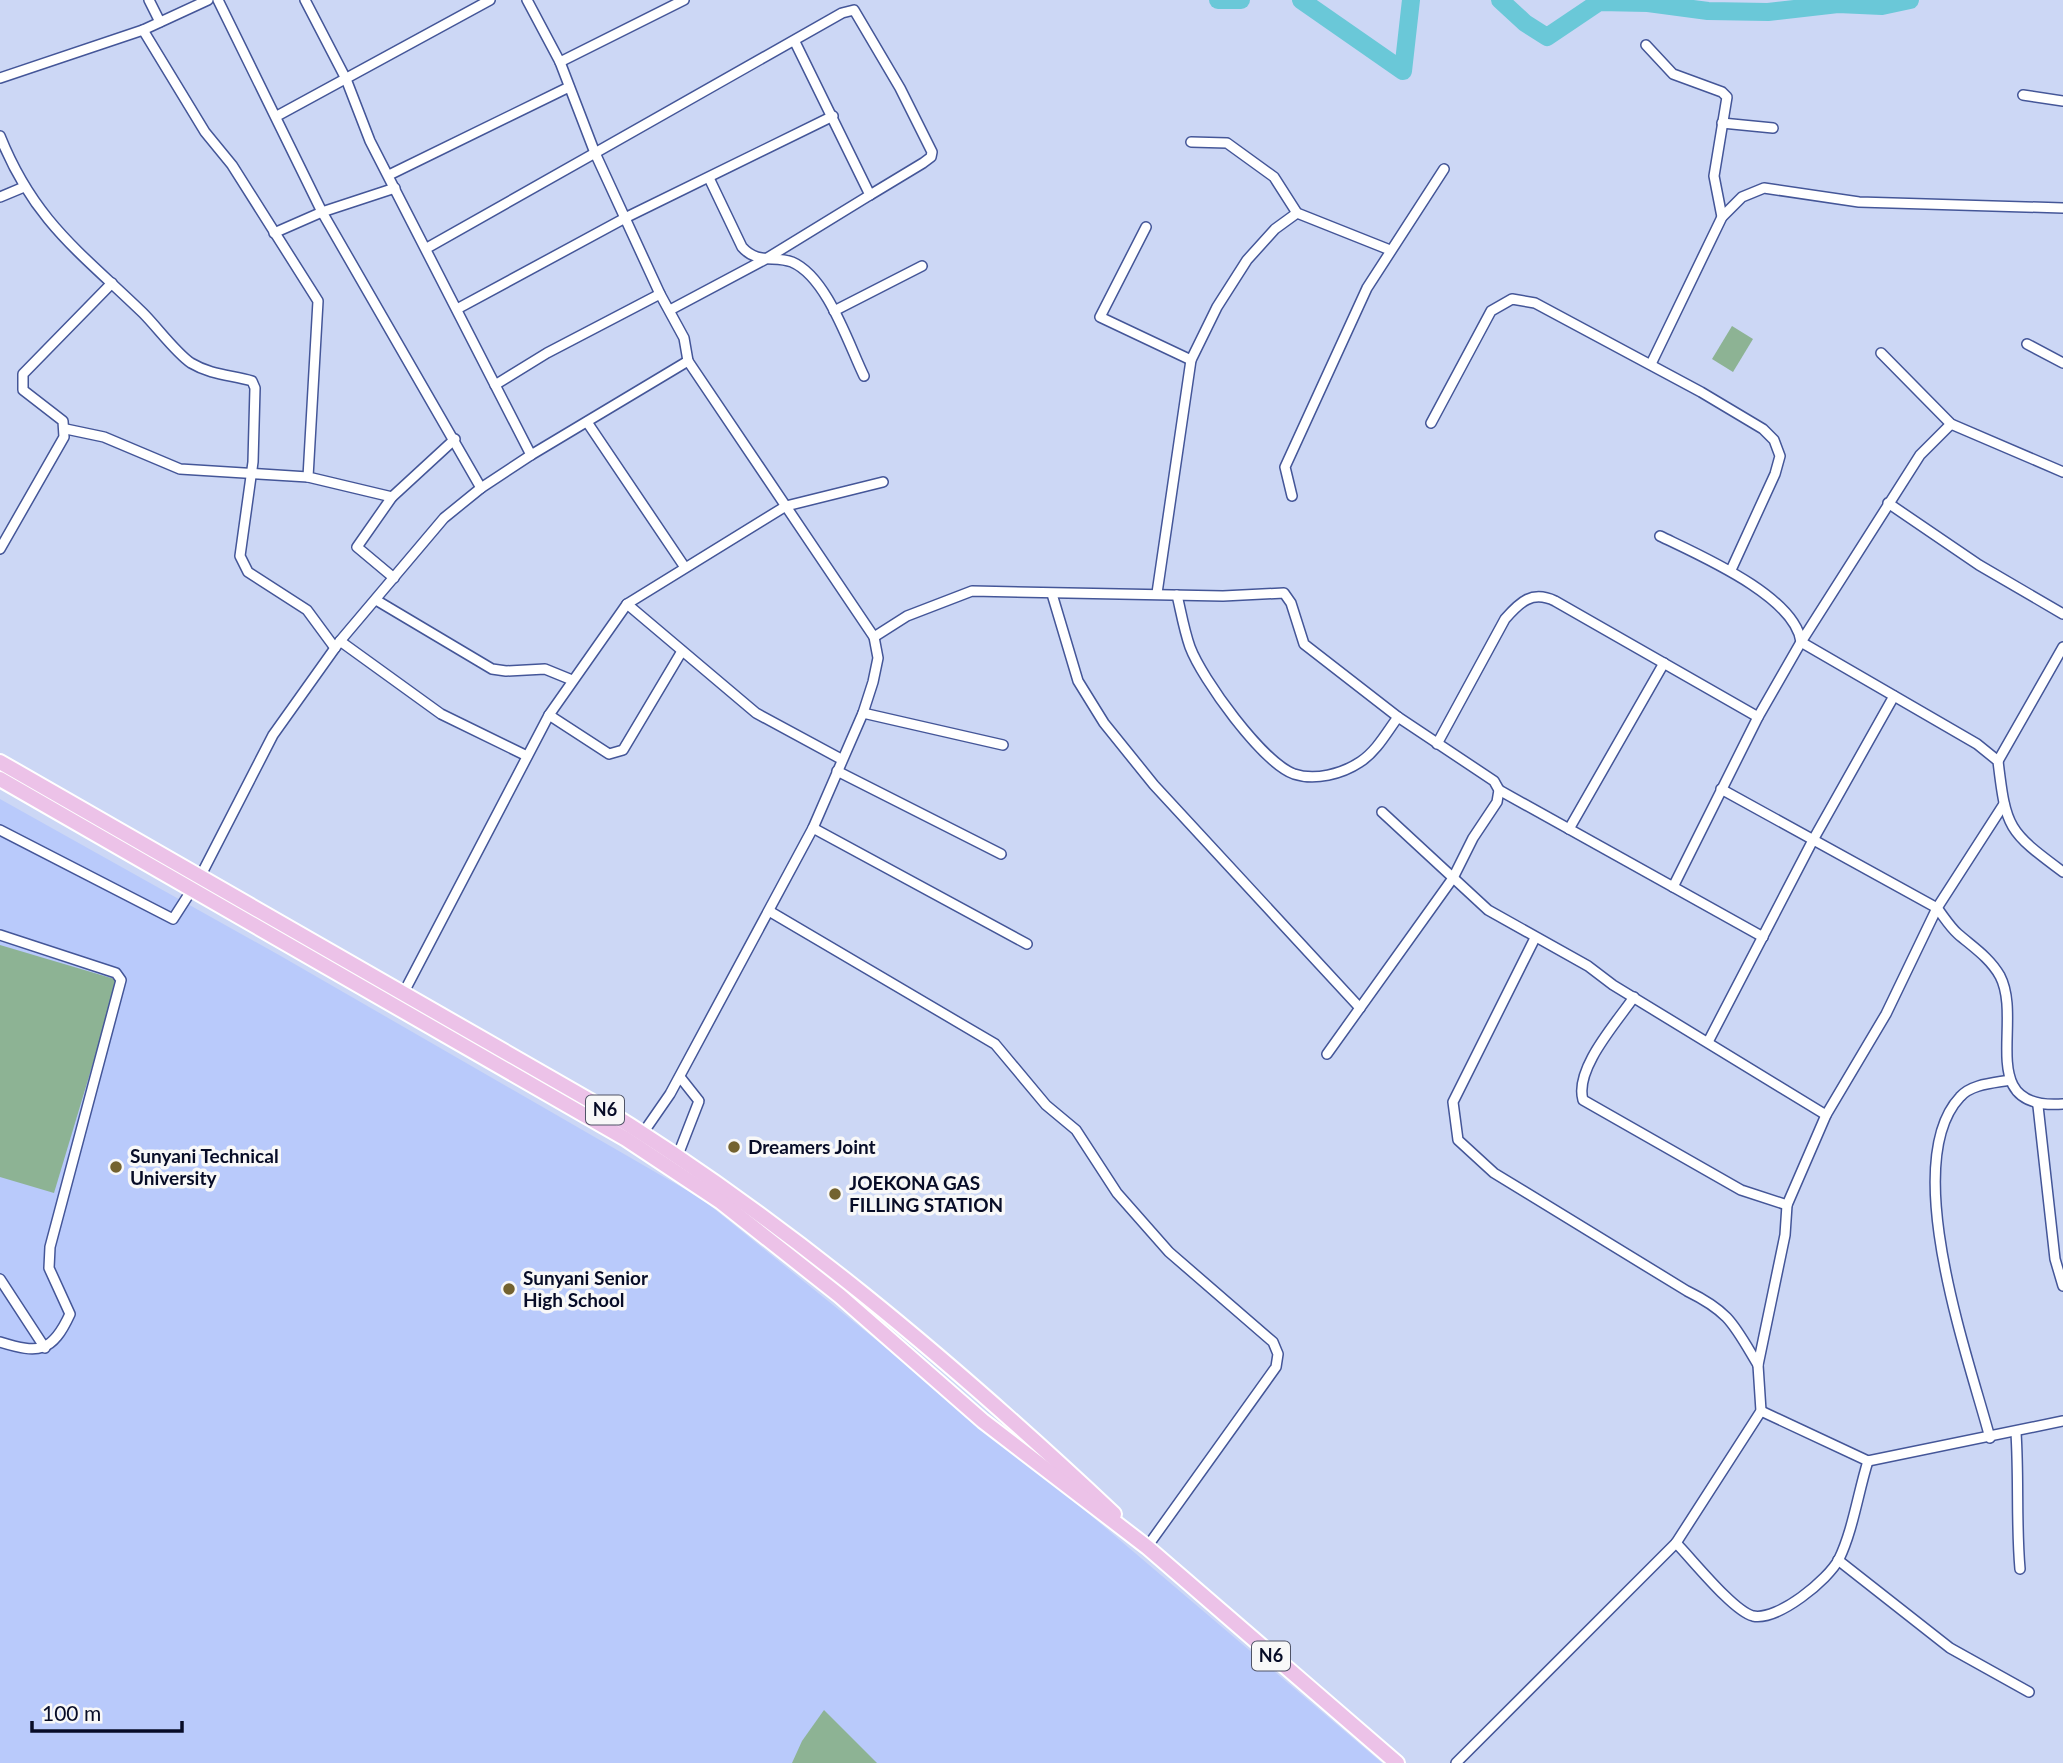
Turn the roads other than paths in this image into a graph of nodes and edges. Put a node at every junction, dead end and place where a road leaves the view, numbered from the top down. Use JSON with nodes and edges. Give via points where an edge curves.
{"nodes":[{"id":1,"x":149,"y":0,"type":"edge"},
{"id":2,"x":208,"y":0,"type":"edge"},
{"id":3,"x":218,"y":0,"type":"edge"},
{"id":4,"x":305,"y":0,"type":"edge"},
{"id":5,"x":490,"y":0,"type":"edge"},
{"id":6,"x":528,"y":0,"type":"edge"},
{"id":7,"x":684,"y":0,"type":"edge"},
{"id":8,"x":160,"y":22,"type":"junction"},
{"id":9,"x":143,"y":30,"type":"junction"},
{"id":10,"x":794,"y":42,"type":"junction"},
{"id":11,"x":1646,"y":45,"type":"dead end"},
{"id":12,"x":560,"y":62,"type":"junction"},
{"id":13,"x":0,"y":78,"type":"edge"},
{"id":14,"x":346,"y":79,"type":"junction"},
{"id":15,"x":569,"y":87,"type":"junction"},
{"id":16,"x":2023,"y":95,"type":"dead end"},
{"id":17,"x":2063,"y":101,"type":"edge"},
{"id":18,"x":277,"y":116,"type":"junction"},
{"id":19,"x":832,"y":116,"type":"junction"},
{"id":20,"x":1722,"y":123,"type":"junction"},
{"id":21,"x":1773,"y":128,"type":"dead end"},
{"id":22,"x":0,"y":136,"type":"edge"},
{"id":23,"x":1191,"y":142,"type":"dead end"},
{"id":24,"x":595,"y":152,"type":"junction"},
{"id":25,"x":1444,"y":169,"type":"dead end"},
{"id":26,"x":388,"y":175,"type":"junction"},
{"id":27,"x":709,"y":178,"type":"junction"},
{"id":28,"x":24,"y":187,"type":"junction"},
{"id":29,"x":395,"y":188,"type":"junction"},
{"id":30,"x":870,"y":195,"type":"junction"},
{"id":31,"x":0,"y":197,"type":"edge"},
{"id":32,"x":2063,"y":208,"type":"edge"},
{"id":33,"x":322,"y":212,"type":"junction"},
{"id":34,"x":1297,"y":213,"type":"junction"},
{"id":35,"x":627,"y":217,"type":"junction"},
{"id":36,"x":1722,"y":217,"type":"junction"},
{"id":37,"x":1146,"y":227,"type":"dead end"},
{"id":38,"x":274,"y":233,"type":"junction"},
{"id":39,"x":426,"y":248,"type":"junction"},
{"id":40,"x":1390,"y":250,"type":"junction"},
{"id":41,"x":764,"y":260,"type":"junction"},
{"id":42,"x":922,"y":266,"type":"dead end"},
{"id":43,"x":112,"y":283,"type":"junction"},
{"id":44,"x":660,"y":294,"type":"junction"},
{"id":45,"x":457,"y":309,"type":"junction"},
{"id":46,"x":670,"y":310,"type":"junction"},
{"id":47,"x":834,"y":311,"type":"junction"},
{"id":48,"x":2027,"y":344,"type":"dead end"},
{"id":49,"x":1881,"y":353,"type":"dead end"},
{"id":50,"x":1191,"y":360,"type":"junction"},
{"id":51,"x":688,"y":361,"type":"junction"},
{"id":52,"x":2063,"y":363,"type":"edge"},
{"id":53,"x":1651,"y":364,"type":"junction"},
{"id":54,"x":864,"y":376,"type":"dead end"},
{"id":55,"x":495,"y":384,"type":"junction"},
{"id":56,"x":587,"y":422,"type":"junction"},
{"id":57,"x":1432,"y":423,"type":"dead end"},
{"id":58,"x":1951,"y":424,"type":"junction"},
{"id":59,"x":66,"y":429,"type":"junction"},
{"id":60,"x":455,"y":439,"type":"junction"},
{"id":61,"x":531,"y":455,"type":"junction"},
{"id":62,"x":252,"y":472,"type":"junction"},
{"id":63,"x":2063,"y":472,"type":"edge"},
{"id":64,"x":308,"y":477,"type":"junction"},
{"id":65,"x":883,"y":482,"type":"dead end"},
{"id":66,"x":481,"y":488,"type":"junction"},
{"id":67,"x":1292,"y":496,"type":"dead end"},
{"id":68,"x":392,"y":497,"type":"junction"},
{"id":69,"x":1888,"y":503,"type":"junction"},
{"id":70,"x":786,"y":506,"type":"junction"},
{"id":71,"x":1660,"y":536,"type":"dead end"},
{"id":72,"x":0,"y":549,"type":"edge"},
{"id":73,"x":684,"y":566,"type":"junction"},
{"id":74,"x":1731,"y":570,"type":"junction"},
{"id":75,"x":394,"y":578,"type":"junction"},
{"id":76,"x":1157,"y":593,"type":"junction"},
{"id":77,"x":1052,"y":594,"type":"junction"},
{"id":78,"x":1177,"y":595,"type":"junction"},
{"id":79,"x":376,"y":600,"type":"junction"},
{"id":80,"x":627,"y":604,"type":"junction"},
{"id":81,"x":2063,"y":614,"type":"edge"},
{"id":82,"x":874,"y":637,"type":"junction"},
{"id":83,"x":1801,"y":642,"type":"junction"},
{"id":84,"x":338,"y":645,"type":"junction"},
{"id":85,"x":2063,"y":647,"type":"edge"},
{"id":86,"x":682,"y":652,"type":"junction"},
{"id":87,"x":1664,"y":663,"type":"junction"},
{"id":88,"x":572,"y":680,"type":"junction"},
{"id":89,"x":1894,"y":696,"type":"junction"},
{"id":90,"x":863,"y":713,"type":"junction"},
{"id":91,"x":550,"y":715,"type":"junction"},
{"id":92,"x":1398,"y":717,"type":"junction"},
{"id":93,"x":1758,"y":717,"type":"junction"},
{"id":94,"x":1437,"y":744,"type":"junction"},
{"id":95,"x":1003,"y":745,"type":"dead end"},
{"id":96,"x":527,"y":756,"type":"junction"},
{"id":97,"x":841,"y":760,"type":"junction"},
{"id":98,"x":1998,"y":761,"type":"junction"},
{"id":99,"x":0,"y":762,"type":"edge"},
{"id":100,"x":837,"y":771,"type":"junction"},
{"id":101,"x":0,"y":779,"type":"edge"},
{"id":102,"x":1721,"y":789,"type":"junction"},
{"id":103,"x":1499,"y":790,"type":"junction"},
{"id":104,"x":2004,"y":804,"type":"junction"},
{"id":105,"x":1381,"y":812,"type":"dead end"},
{"id":106,"x":813,"y":828,"type":"junction"},
{"id":107,"x":1569,"y":829,"type":"junction"},
{"id":108,"x":0,"y":830,"type":"edge"},
{"id":109,"x":1813,"y":840,"type":"junction"},
{"id":110,"x":1000,"y":854,"type":"dead end"},
{"id":111,"x":2063,"y":872,"type":"edge"},
{"id":112,"x":200,"y":877,"type":"junction"},
{"id":113,"x":1453,"y":878,"type":"junction"},
{"id":114,"x":1673,"y":887,"type":"junction"},
{"id":115,"x":191,"y":890,"type":"junction"},
{"id":116,"x":1937,"y":908,"type":"junction"},
{"id":117,"x":769,"y":911,"type":"junction"},
{"id":118,"x":0,"y":935,"type":"edge"},
{"id":119,"x":1763,"y":937,"type":"junction"},
{"id":120,"x":1535,"y":938,"type":"junction"},
{"id":121,"x":1027,"y":944,"type":"dead end"},
{"id":122,"x":403,"y":994,"type":"junction"},
{"id":123,"x":1634,"y":997,"type":"junction"},
{"id":124,"x":1360,"y":1008,"type":"junction"},
{"id":125,"x":1708,"y":1042,"type":"junction"},
{"id":126,"x":1327,"y":1054,"type":"dead end"},
{"id":127,"x":680,"y":1077,"type":"junction"},
{"id":128,"x":2010,"y":1080,"type":"junction"},
{"id":129,"x":2063,"y":1104,"type":"edge"},
{"id":130,"x":2038,"y":1106,"type":"junction"},
{"id":131,"x":1826,"y":1115,"type":"junction"},
{"id":132,"x":643,"y":1133,"type":"junction"},
{"id":133,"x":675,"y":1162,"type":"junction"},
{"id":134,"x":1787,"y":1205,"type":"junction"},
{"id":135,"x":2059,"y":1258,"type":"edge"},
{"id":136,"x":0,"y":1279,"type":"edge"},
{"id":137,"x":2063,"y":1286,"type":"edge"},
{"id":138,"x":0,"y":1342,"type":"edge"},
{"id":139,"x":45,"y":1348,"type":"junction"},
{"id":140,"x":1758,"y":1365,"type":"junction"},
{"id":141,"x":1761,"y":1411,"type":"junction"},
{"id":142,"x":2063,"y":1421,"type":"edge"},
{"id":143,"x":2016,"y":1433,"type":"junction"},
{"id":144,"x":1990,"y":1438,"type":"junction"},
{"id":145,"x":1868,"y":1461,"type":"junction"},
{"id":146,"x":1676,"y":1543,"type":"junction"},
{"id":147,"x":1147,"y":1547,"type":"junction"},
{"id":148,"x":1838,"y":1560,"type":"junction"},
{"id":149,"x":2020,"y":1569,"type":"dead end"},
{"id":150,"x":2029,"y":1692,"type":"dead end"},
{"id":151,"x":1397,"y":1763,"type":"edge"},
{"id":152,"x":1456,"y":1763,"type":"edge"}],
"edges":[{"from":1,"to":8,"type":"street"},
{"from":2,"to":8,"type":"street"},
{"from":3,"to":18,"type":"street"},
{"from":4,"to":14,"type":"street"},
{"from":5,"to":14,"type":"street"},
{"from":6,"to":12,"type":"street"},
{"from":7,"to":12,"type":"street"},
{"from":8,"to":9,"type":"street"},
{"from":9,"to":13,"type":"street"},
{"from":9,"to":38,"type":"street"},
{"from":10,"to":19,"type":"street"},
{"from":10,"to":24,"type":"street"},
{"from":10,"to":30,"type":"street","via":[[854,10],[926,137],[931,157]]},
{"from":11,"to":20,"type":"street","via":[[1673,74],[1727,97]]},
{"from":12,"to":15,"type":"street"},
{"from":14,"to":18,"type":"street"},
{"from":14,"to":26,"type":"street"},
{"from":15,"to":24,"type":"street"},
{"from":15,"to":26,"type":"street"},
{"from":16,"to":17,"type":"street"},
{"from":18,"to":33,"type":"street"},
{"from":19,"to":27,"type":"street"},
{"from":19,"to":30,"type":"street"},
{"from":20,"to":21,"type":"street"},
{"from":20,"to":36,"type":"street","via":[[1714,176]]},
{"from":22,"to":28,"type":"street"},
{"from":23,"to":34,"type":"street","via":[[1227,143],[1275,177]]},
{"from":24,"to":35,"type":"street"},
{"from":24,"to":39,"type":"street"},
{"from":25,"to":40,"type":"street"},
{"from":26,"to":29,"type":"street"},
{"from":27,"to":35,"type":"street"},
{"from":27,"to":41,"type":"street","via":[[742,247],[750,256]]},
{"from":28,"to":31,"type":"street"},
{"from":28,"to":43,"type":"street","via":[[56,232]]},
{"from":29,"to":33,"type":"street"},
{"from":29,"to":39,"type":"street"},
{"from":30,"to":41,"type":"street"},
{"from":32,"to":36,"type":"street","via":[[1859,202],[1763,188],[1742,197]]},
{"from":33,"to":38,"type":"street"},
{"from":33,"to":60,"type":"street"},
{"from":34,"to":40,"type":"street"},
{"from":34,"to":50,"type":"street","via":[[1247,260]]},
{"from":35,"to":44,"type":"street"},
{"from":35,"to":45,"type":"street"},
{"from":36,"to":53,"type":"street"},
{"from":37,"to":50,"type":"street","via":[[1100,317]]},
{"from":38,"to":64,"type":"street","via":[[318,301]]},
{"from":39,"to":45,"type":"street"},
{"from":40,"to":67,"type":"street","via":[[1367,288],[1285,467]]},
{"from":41,"to":46,"type":"street"},
{"from":41,"to":47,"type":"street","via":[[788,261],[806,269]]},
{"from":42,"to":47,"type":"street"},
{"from":43,"to":59,"type":"street","via":[[23,374],[23,390],[63,421]]},
{"from":43,"to":62,"type":"street","via":[[188,361],[208,372],[252,381]]},
{"from":44,"to":46,"type":"street"},
{"from":44,"to":55,"type":"street"},
{"from":45,"to":55,"type":"street"},
{"from":46,"to":51,"type":"street","via":[[684,338]]},
{"from":47,"to":54,"type":"street"},
{"from":48,"to":52,"type":"street"},
{"from":49,"to":58,"type":"street"},
{"from":50,"to":76,"type":"street"},
{"from":51,"to":56,"type":"street"},
{"from":51,"to":70,"type":"street"},
{"from":53,"to":57,"type":"street","via":[[1535,303],[1512,299],[1491,311]]},
{"from":53,"to":74,"type":"street","via":[[1763,429],[1778,448],[1775,474]]},
{"from":55,"to":61,"type":"street"},
{"from":56,"to":61,"type":"street"},
{"from":56,"to":73,"type":"street"},
{"from":58,"to":63,"type":"street"},
{"from":58,"to":69,"type":"street","via":[[1920,455]]},
{"from":59,"to":62,"type":"street","via":[[104,436],[180,469]]},
{"from":59,"to":72,"type":"street"},
{"from":60,"to":66,"type":"street"},
{"from":60,"to":68,"type":"street"},
{"from":61,"to":66,"type":"street"},
{"from":62,"to":64,"type":"street"},
{"from":62,"to":84,"type":"street","via":[[242,533],[243,564],[248,572],[307,610]]},
{"from":64,"to":68,"type":"street"},
{"from":65,"to":70,"type":"street"},
{"from":66,"to":75,"type":"street","via":[[444,518]]},
{"from":68,"to":75,"type":"street","via":[[357,547]]},
{"from":69,"to":81,"type":"street","via":[[1979,565]]},
{"from":69,"to":83,"type":"street"},
{"from":70,"to":73,"type":"street"},
{"from":70,"to":82,"type":"street"},
{"from":71,"to":74,"type":"street"},
{"from":73,"to":80,"type":"street"},
{"from":74,"to":83,"type":"street","via":[[1791,615]]},
{"from":75,"to":79,"type":"street"},
{"from":76,"to":77,"type":"street"},
{"from":76,"to":78,"type":"street"},
{"from":77,"to":82,"type":"street","via":[[972,591],[907,616]]},
{"from":77,"to":124,"type":"street","via":[[1078,681],[1104,723],[1154,785]]},
{"from":78,"to":92,"type":"street","via":[[1284,593],[1304,644]]},
{"from":78,"to":92,"type":"street","via":[[1190,648],[1203,674],[1244,732],[1292,773],[1319,778],[1358,764]]},
{"from":79,"to":84,"type":"street"},
{"from":79,"to":88,"type":"street","via":[[492,668],[545,668]]},
{"from":80,"to":86,"type":"street"},
{"from":80,"to":88,"type":"street"},
{"from":82,"to":90,"type":"street","via":[[878,658]]},
{"from":83,"to":89,"type":"street"},
{"from":83,"to":93,"type":"street"},
{"from":84,"to":96,"type":"street","via":[[441,714]]},
{"from":84,"to":112,"type":"street","via":[[273,735]]},
{"from":85,"to":98,"type":"street"},
{"from":86,"to":91,"type":"street","via":[[617,754],[609,754]]},
{"from":86,"to":97,"type":"street","via":[[756,713]]},
{"from":87,"to":93,"type":"street"},
{"from":87,"to":94,"type":"street","via":[[1555,601],[1529,597],[1505,619]]},
{"from":87,"to":107,"type":"street"},
{"from":88,"to":91,"type":"street"},
{"from":89,"to":98,"type":"street"},
{"from":89,"to":109,"type":"street"},
{"from":90,"to":95,"type":"street"},
{"from":90,"to":97,"type":"street"},
{"from":91,"to":96,"type":"street"},
{"from":92,"to":94,"type":"street"},
{"from":93,"to":102,"type":"street"},
{"from":94,"to":103,"type":"street","via":[[1494,781]]},
{"from":96,"to":122,"type":"street"},
{"from":97,"to":100,"type":"street"},
{"from":98,"to":104,"type":"street"},
{"from":99,"to":112,"type":"main road","number":"N6"},
{"from":100,"to":106,"type":"street"},
{"from":100,"to":110,"type":"street"},
{"from":101,"to":115,"type":"main road","number":"N6"},
{"from":102,"to":109,"type":"street"},
{"from":102,"to":114,"type":"street"},
{"from":103,"to":107,"type":"street"},
{"from":103,"to":113,"type":"street","via":[[1497,802]]},
{"from":104,"to":111,"type":"street","via":[[2012,828]]},
{"from":104,"to":116,"type":"street"},
{"from":105,"to":113,"type":"street"},
{"from":106,"to":117,"type":"street"},
{"from":106,"to":121,"type":"street"},
{"from":107,"to":114,"type":"street"},
{"from":108,"to":115,"type":"street","via":[[173,919]]},
{"from":109,"to":116,"type":"street"},
{"from":109,"to":119,"type":"street"},
{"from":112,"to":115,"type":"street"},
{"from":112,"to":122,"type":"main road","number":"N6"},
{"from":113,"to":120,"type":"street","via":[[1488,911]]},
{"from":113,"to":124,"type":"street"},
{"from":114,"to":119,"type":"street"},
{"from":115,"to":133,"type":"main road","number":"N6"},
{"from":116,"to":128,"type":"street","via":[[2001,978]]},
{"from":116,"to":131,"type":"street","via":[[1882,1022]]},
{"from":117,"to":127,"type":"street"},
{"from":117,"to":147,"type":"street","via":[[996,1044],[1046,1105],[1076,1130],[1117,1193],[1169,1252],[1273,1342],[1278,1354],[1276,1367]]},
{"from":118,"to":139,"type":"street","via":[[116,973],[121,980],[50,1247],[49,1268],[70,1314],[60,1337]]},
{"from":119,"to":125,"type":"street"},
{"from":120,"to":123,"type":"street"},
{"from":120,"to":140,"type":"street","via":[[1453,1102],[1458,1140],[1494,1173],[1712,1303],[1731,1319]]},
{"from":122,"to":132,"type":"main road","number":"N6"},
{"from":123,"to":125,"type":"street"},
{"from":123,"to":134,"type":"street","via":[[1583,1073],[1583,1100],[1741,1190]]},
{"from":124,"to":126,"type":"street"},
{"from":125,"to":131,"type":"street"},
{"from":127,"to":132,"type":"street"},
{"from":127,"to":133,"type":"street","via":[[699,1101]]},
{"from":128,"to":130,"type":"street","via":[[2017,1092]]},
{"from":128,"to":144,"type":"street","via":[[1961,1095],[1941,1130],[1934,1166],[1937,1220],[1952,1298]]},
{"from":129,"to":130,"type":"street"},
{"from":130,"to":135,"type":"street"},
{"from":131,"to":134,"type":"street"},
{"from":132,"to":133,"type":"main road","number":"N6"},
{"from":133,"to":147,"type":"main road","number":"N6","via":[[808,1252],[911,1336]]},
{"from":134,"to":140,"type":"street"},
{"from":135,"to":137,"type":"street"},
{"from":136,"to":139,"type":"street"},
{"from":138,"to":139,"type":"street","via":[[29,1351]]},
{"from":140,"to":141,"type":"street"},
{"from":141,"to":145,"type":"street"},
{"from":141,"to":146,"type":"street"},
{"from":142,"to":143,"type":"street"},
{"from":143,"to":144,"type":"street"},
{"from":143,"to":149,"type":"street"},
{"from":144,"to":145,"type":"street"},
{"from":145,"to":148,"type":"street"},
{"from":146,"to":148,"type":"street","via":[[1729,1600],[1753,1616],[1778,1614]]},
{"from":146,"to":152,"type":"street"},
{"from":147,"to":151,"type":"main road","number":"N6"},
{"from":148,"to":150,"type":"street","via":[[1950,1648]]}]}
